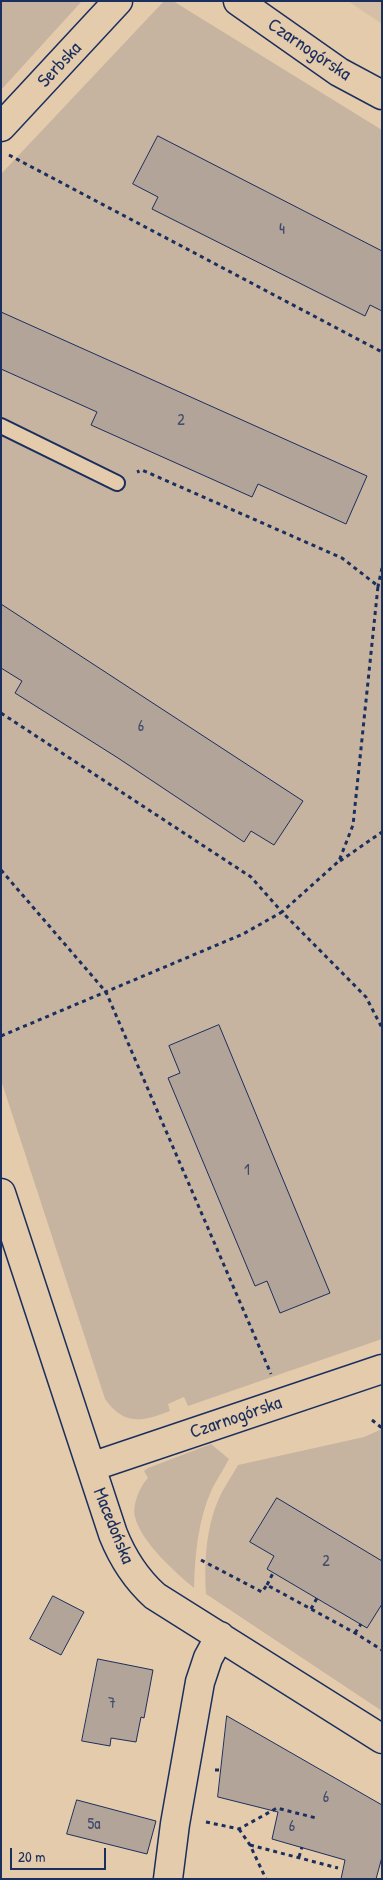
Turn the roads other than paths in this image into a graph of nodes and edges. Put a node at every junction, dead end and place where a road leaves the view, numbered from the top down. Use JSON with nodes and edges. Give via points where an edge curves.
{"nodes":[{"id":1,"x":118,"y":1,"type":"edge"},
{"id":2,"x":238,"y":1,"type":"edge"},
{"id":3,"x":382,"y":95,"type":"edge"},
{"id":4,"x":1,"y":127,"type":"edge"},
{"id":5,"x":1,"y":426,"type":"edge"},
{"id":6,"x":116,"y":483,"type":"road end"},
{"id":7,"x":1,"y":1193,"type":"edge"},
{"id":8,"x":382,"y":1368,"type":"edge"},
{"id":9,"x":91,"y":1467,"type":"junction"},
{"id":10,"x":220,"y":1636,"type":"junction"},
{"id":11,"x":382,"y":1739,"type":"edge"},
{"id":12,"x":168,"y":1879,"type":"edge"}],
"edges":[{"from":1,"to":4,"type":"street","name":"Serbska"},
{"from":2,"to":3,"type":"street","name":"Czarnogórska","via":[[339,72]]},
{"from":5,"to":6,"type":"lane"},
{"from":7,"to":9,"type":"street","name":"Macedońska"},
{"from":8,"to":9,"type":"street","name":"Czarnogórska"},
{"from":9,"to":10,"type":"street","name":"Macedońska","via":[[120,1553],[131,1571],[156,1596]]},
{"from":10,"to":11,"type":"street","name":"Macedońska"},
{"from":10,"to":12,"type":"street","via":[[200,1682]]}]}
